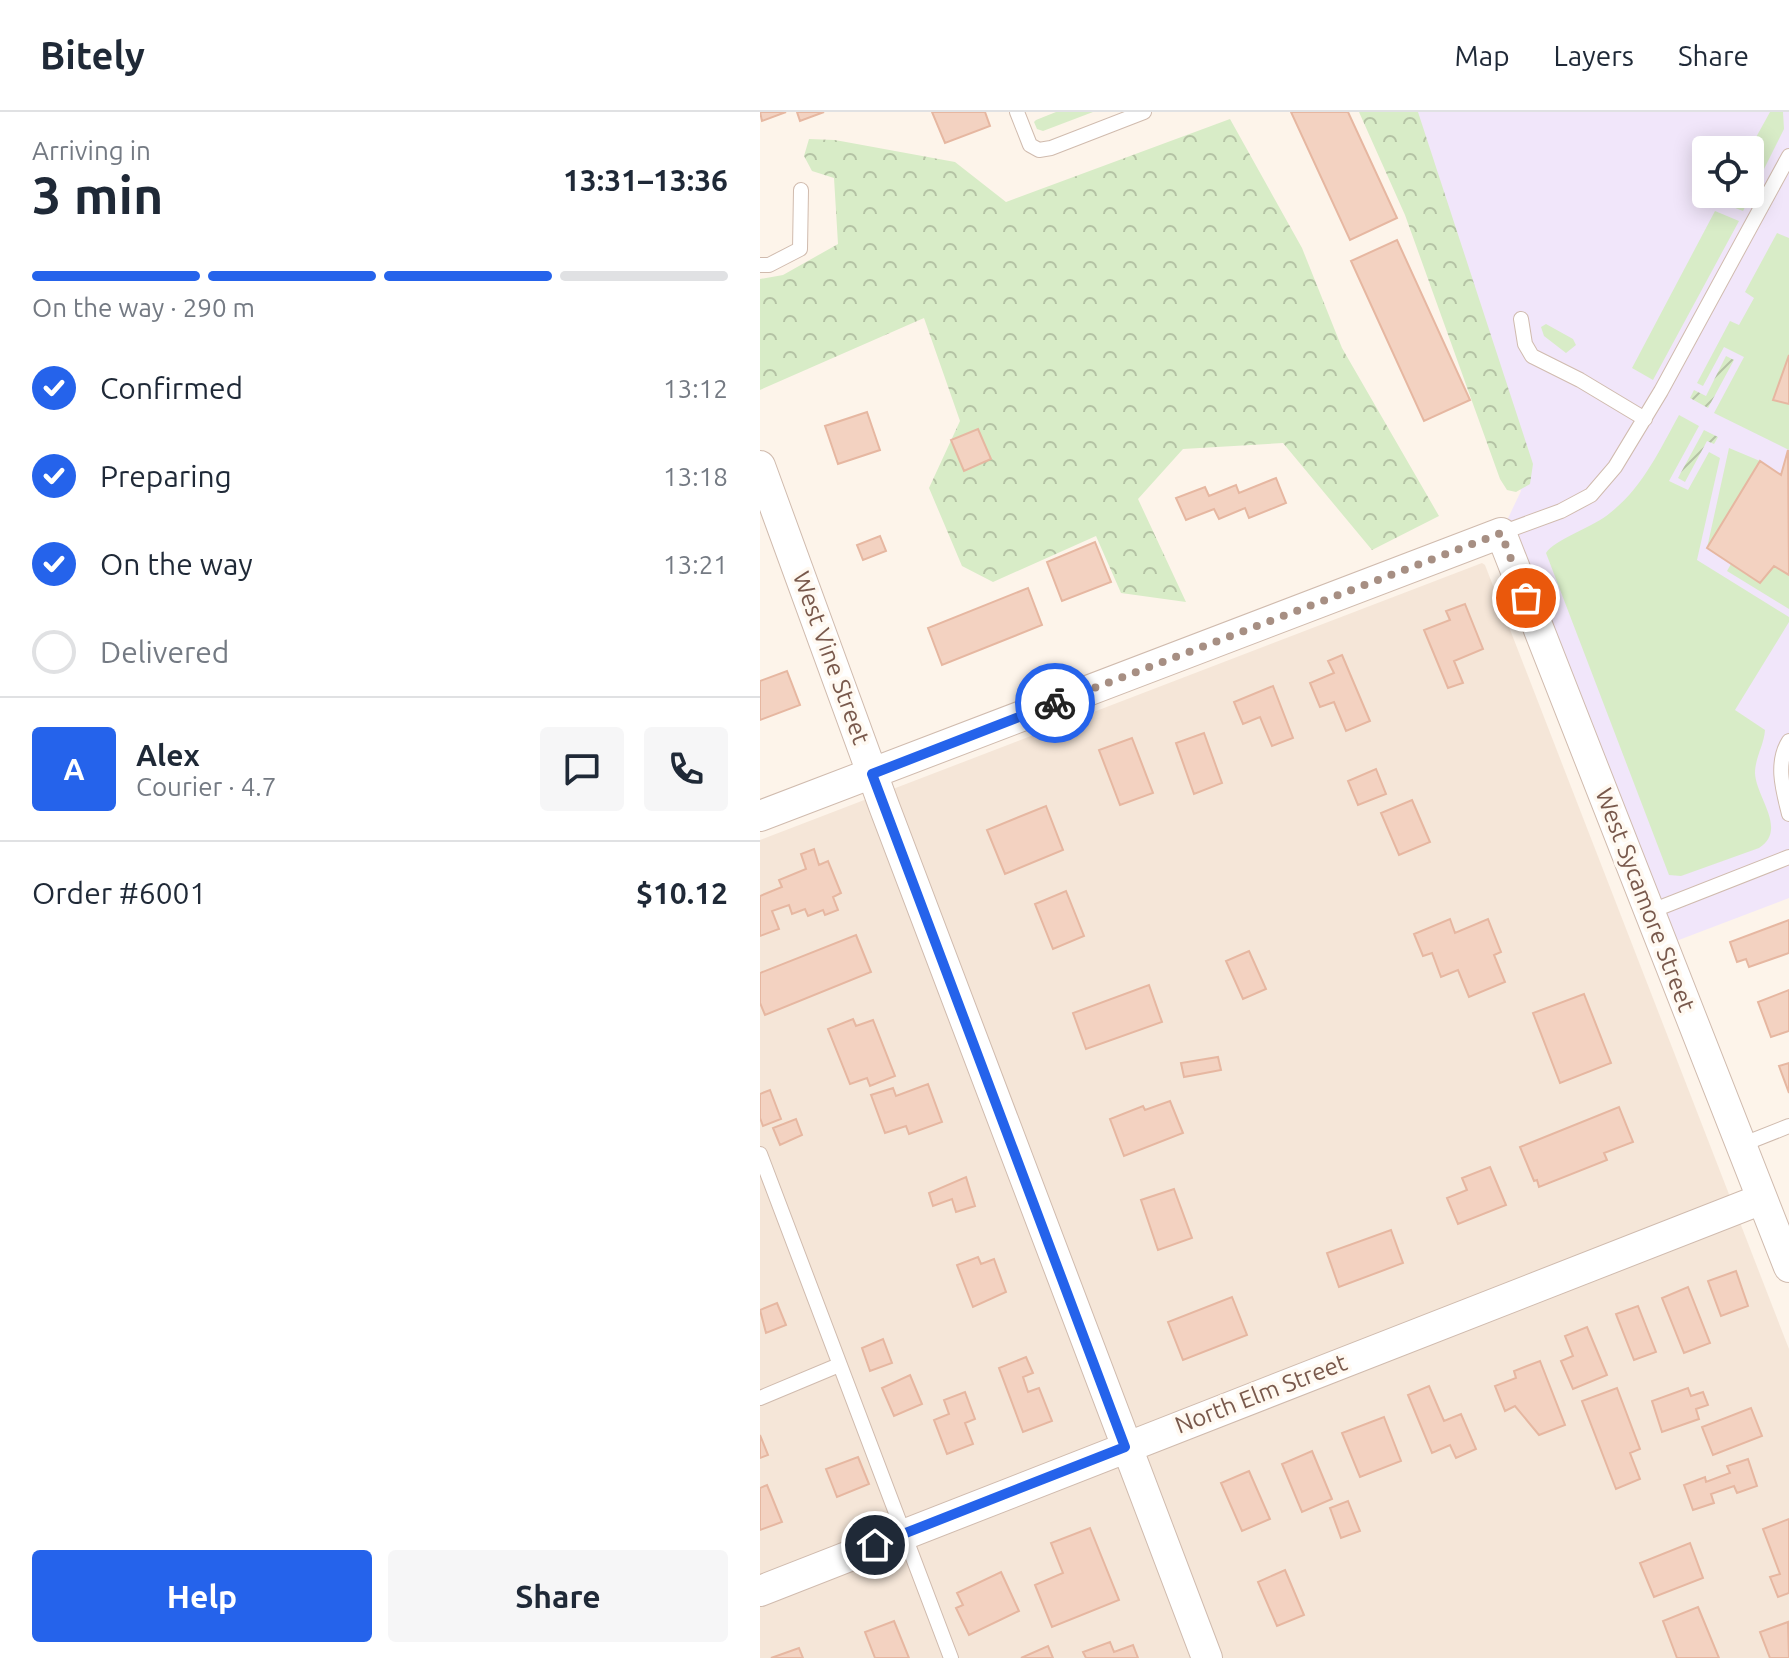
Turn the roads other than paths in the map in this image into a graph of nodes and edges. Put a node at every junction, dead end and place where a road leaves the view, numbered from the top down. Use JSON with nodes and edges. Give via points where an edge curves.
{"nodes":[{"id":1,"x":1017,"y":112,"type":"edge"},
{"id":2,"x":1144,"y":112,"type":"edge"},
{"id":3,"x":1789,"y":156,"type":"edge"},
{"id":4,"x":801,"y":190,"type":"dead end"},
{"id":5,"x":760,"y":265,"type":"edge"},
{"id":6,"x":1521,"y":319,"type":"dead end"},
{"id":7,"x":1645,"y":419,"type":"junction"},
{"id":8,"x":760,"y":466,"type":"edge"},
{"id":9,"x":1501,"y":533,"type":"junction"},
{"id":10,"x":1789,"y":741,"type":"edge"},
{"id":11,"x":872,"y":774,"type":"junction"},
{"id":12,"x":1789,"y":814,"type":"edge"},
{"id":13,"x":760,"y":816,"type":"edge"},
{"id":14,"x":1789,"y":857,"type":"edge"},
{"id":15,"x":1649,"y":912,"type":"junction"},
{"id":16,"x":1789,"y":1126,"type":"edge"},
{"id":17,"x":1741,"y":1145,"type":"junction"},
{"id":18,"x":760,"y":1154,"type":"edge"},
{"id":19,"x":1762,"y":1199,"type":"junction"},
{"id":20,"x":1789,"y":1267,"type":"edge"},
{"id":21,"x":839,"y":1365,"type":"junction"},
{"id":22,"x":760,"y":1398,"type":"edge"},
{"id":23,"x":1125,"y":1447,"type":"junction"},
{"id":24,"x":903,"y":1534,"type":"junction"},
{"id":25,"x":760,"y":1591,"type":"edge"},
{"id":26,"x":951,"y":1658,"type":"edge"},
{"id":27,"x":1207,"y":1658,"type":"edge"}],
"edges":[{"from":1,"to":2,"type":"lane","via":[[1030,145],[1039,150]]},
{"from":3,"to":7,"type":"lane"},
{"from":4,"to":5,"type":"lane","via":[[800,249]]},
{"from":6,"to":7,"type":"lane","via":[[1532,356]]},
{"from":7,"to":9,"type":"lane","via":[[1591,495]]},
{"from":8,"to":11,"type":"street","name":"West Vine Street"},
{"from":9,"to":11,"type":"street"},
{"from":9,"to":15,"type":"street","name":"West Sycamore Street"},
{"from":10,"to":12,"type":"lane","via":[[1780,781]]},
{"from":11,"to":13,"type":"street"},
{"from":11,"to":23,"type":"street","name":"West Vine Street"},
{"from":14,"to":15,"type":"lane"},
{"from":15,"to":17,"type":"street","name":"West Sycamore Street"},
{"from":16,"to":17,"type":"lane"},
{"from":17,"to":19,"type":"street","name":"West Sycamore Street"},
{"from":18,"to":21,"type":"lane"},
{"from":19,"to":20,"type":"street","name":"West Sycamore Street"},
{"from":19,"to":23,"type":"street","name":"North Elm Street"},
{"from":21,"to":22,"type":"lane"},
{"from":21,"to":24,"type":"lane"},
{"from":23,"to":24,"type":"street","name":"North Elm Street"},
{"from":23,"to":27,"type":"street","name":"West Vine Street"},
{"from":24,"to":25,"type":"street","name":"North Elm Street"},
{"from":24,"to":26,"type":"lane"}]}
